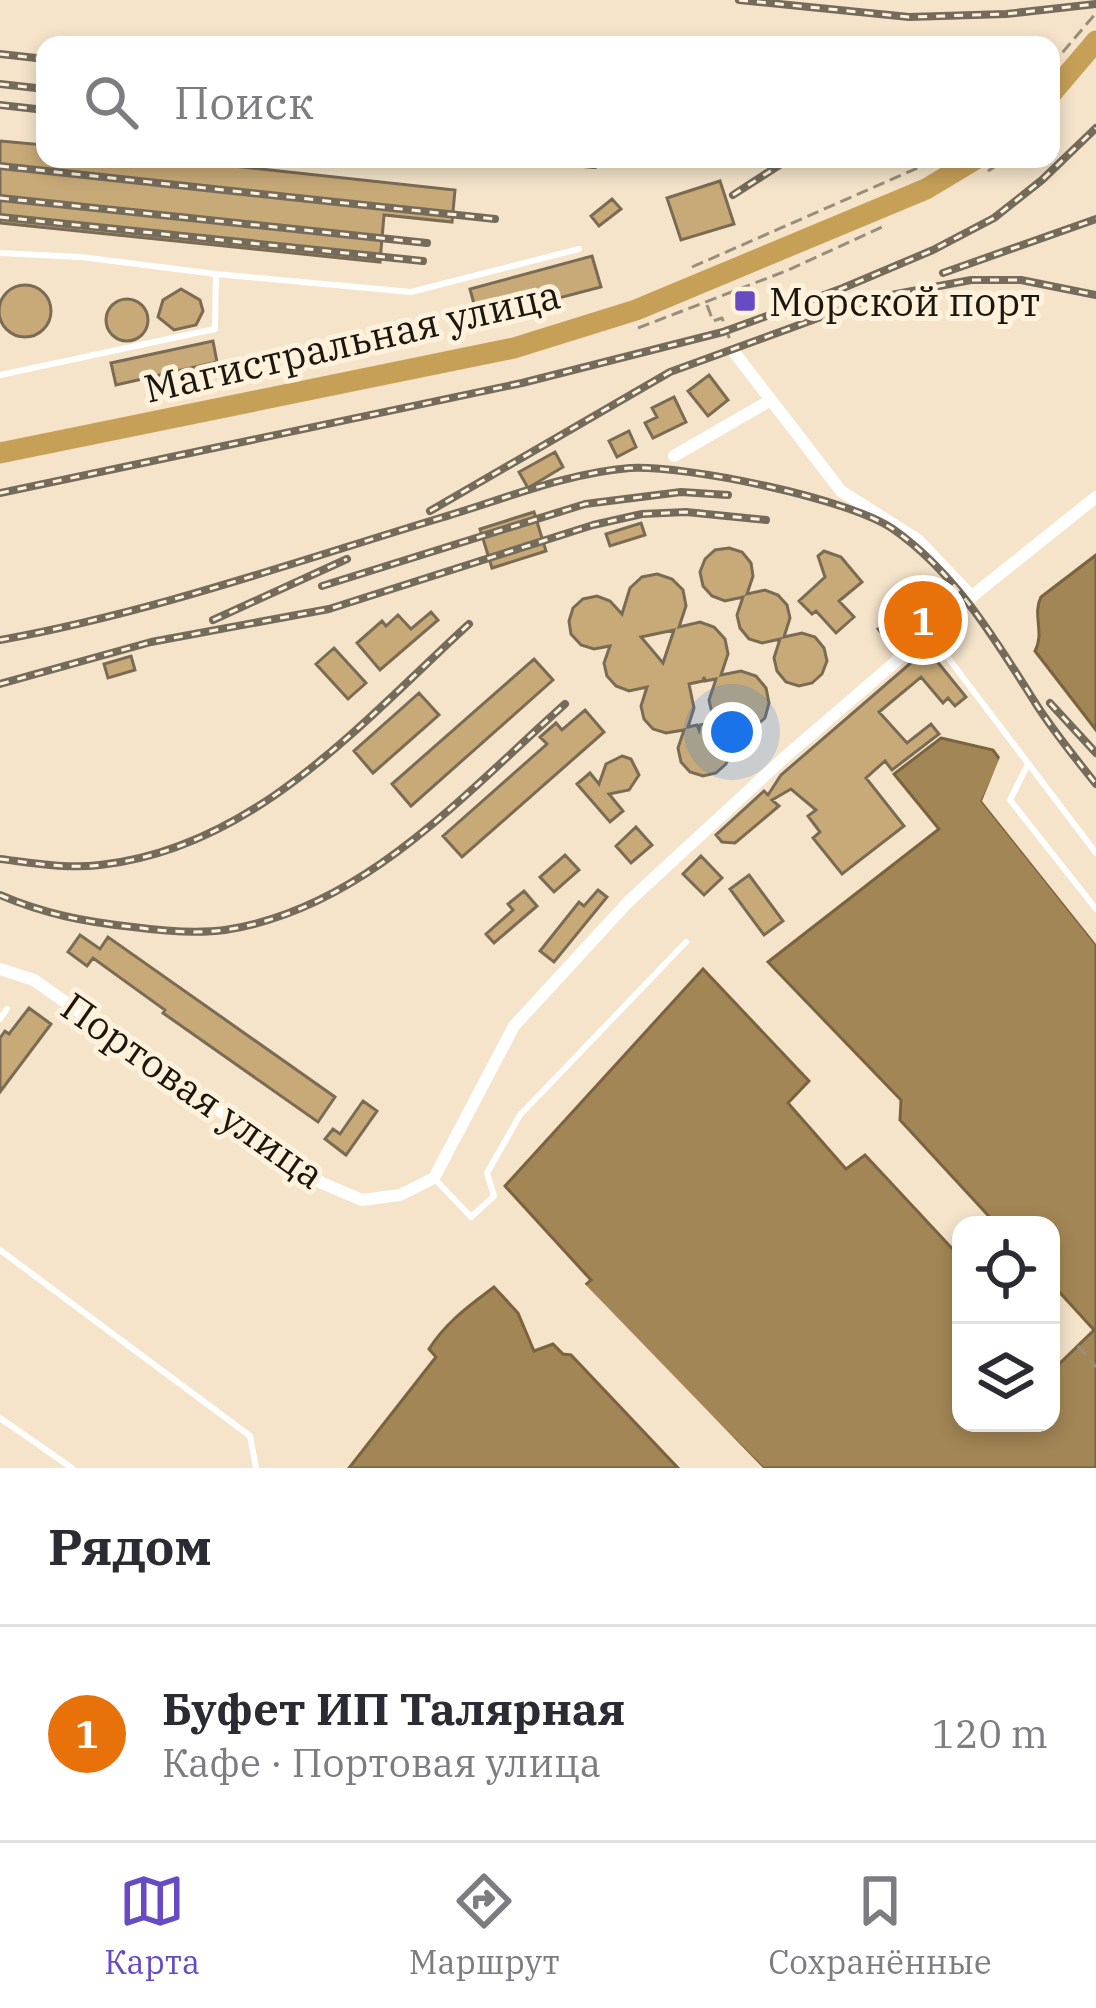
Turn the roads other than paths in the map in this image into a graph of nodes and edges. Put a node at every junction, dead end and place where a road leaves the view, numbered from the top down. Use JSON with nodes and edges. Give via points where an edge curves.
{"nodes":[{"id":1,"x":1096,"y":41,"type":"edge"},
{"id":2,"x":1060,"y":83,"type":"edge"},
{"id":3,"x":961,"y":168,"type":"edge"},
{"id":4,"x":579,"y":248,"type":"dead end"},
{"id":5,"x":0,"y":253,"type":"edge"},
{"id":6,"x":216,"y":274,"type":"junction"},
{"id":7,"x":734,"y":352,"type":"road end"},
{"id":8,"x":0,"y":375,"type":"edge"},
{"id":9,"x":771,"y":400,"type":"junction"},
{"id":10,"x":0,"y":453,"type":"edge"},
{"id":11,"x":674,"y":456,"type":"dead end"},
{"id":12,"x":1096,"y":497,"type":"edge"},
{"id":13,"x":972,"y":597,"type":"junction"},
{"id":14,"x":930,"y":634,"type":"junction"},
{"id":15,"x":1027,"y":766,"type":"junction"},
{"id":16,"x":1096,"y":853,"type":"edge"},
{"id":17,"x":1096,"y":909,"type":"edge"},
{"id":18,"x":686,"y":942,"type":"dead end"},
{"id":19,"x":0,"y":969,"type":"edge"},
{"id":20,"x":7,"y":1010,"type":"dead end"},
{"id":21,"x":0,"y":1018,"type":"edge"},
{"id":22,"x":434,"y":1178,"type":"junction"},
{"id":23,"x":0,"y":1250,"type":"edge"},
{"id":24,"x":0,"y":1418,"type":"edge"},
{"id":25,"x":72,"y":1468,"type":"edge"},
{"id":26,"x":256,"y":1468,"type":"edge"}],
"edges":[{"from":1,"to":2,"type":"highway"},
{"from":3,"to":10,"type":"highway","name":"Магистральная улица","via":[[636,310],[514,348]]},
{"from":4,"to":6,"type":"lane","via":[[411,292]]},
{"from":5,"to":6,"type":"lane"},
{"from":6,"to":8,"type":"lane","via":[[215,329]]},
{"from":7,"to":9,"type":"street"},
{"from":9,"to":11,"type":"street"},
{"from":9,"to":13,"type":"street","via":[[842,491],[918,540]]},
{"from":12,"to":13,"type":"street"},
{"from":13,"to":14,"type":"street"},
{"from":14,"to":15,"type":"lane"},
{"from":14,"to":22,"type":"street","via":[[628,901],[514,1026]]},
{"from":15,"to":16,"type":"lane"},
{"from":15,"to":17,"type":"lane","via":[[1010,800]]},
{"from":18,"to":22,"type":"lane","via":[[520,1115],[488,1173],[494,1196],[471,1217]]},
{"from":19,"to":22,"type":"street","name":"Портовая улица","via":[[34,980],[322,1183],[362,1200],[400,1195]]},
{"from":20,"to":21,"type":"lane"},
{"from":23,"to":26,"type":"lane","via":[[250,1436]]},
{"from":24,"to":25,"type":"lane"}]}
